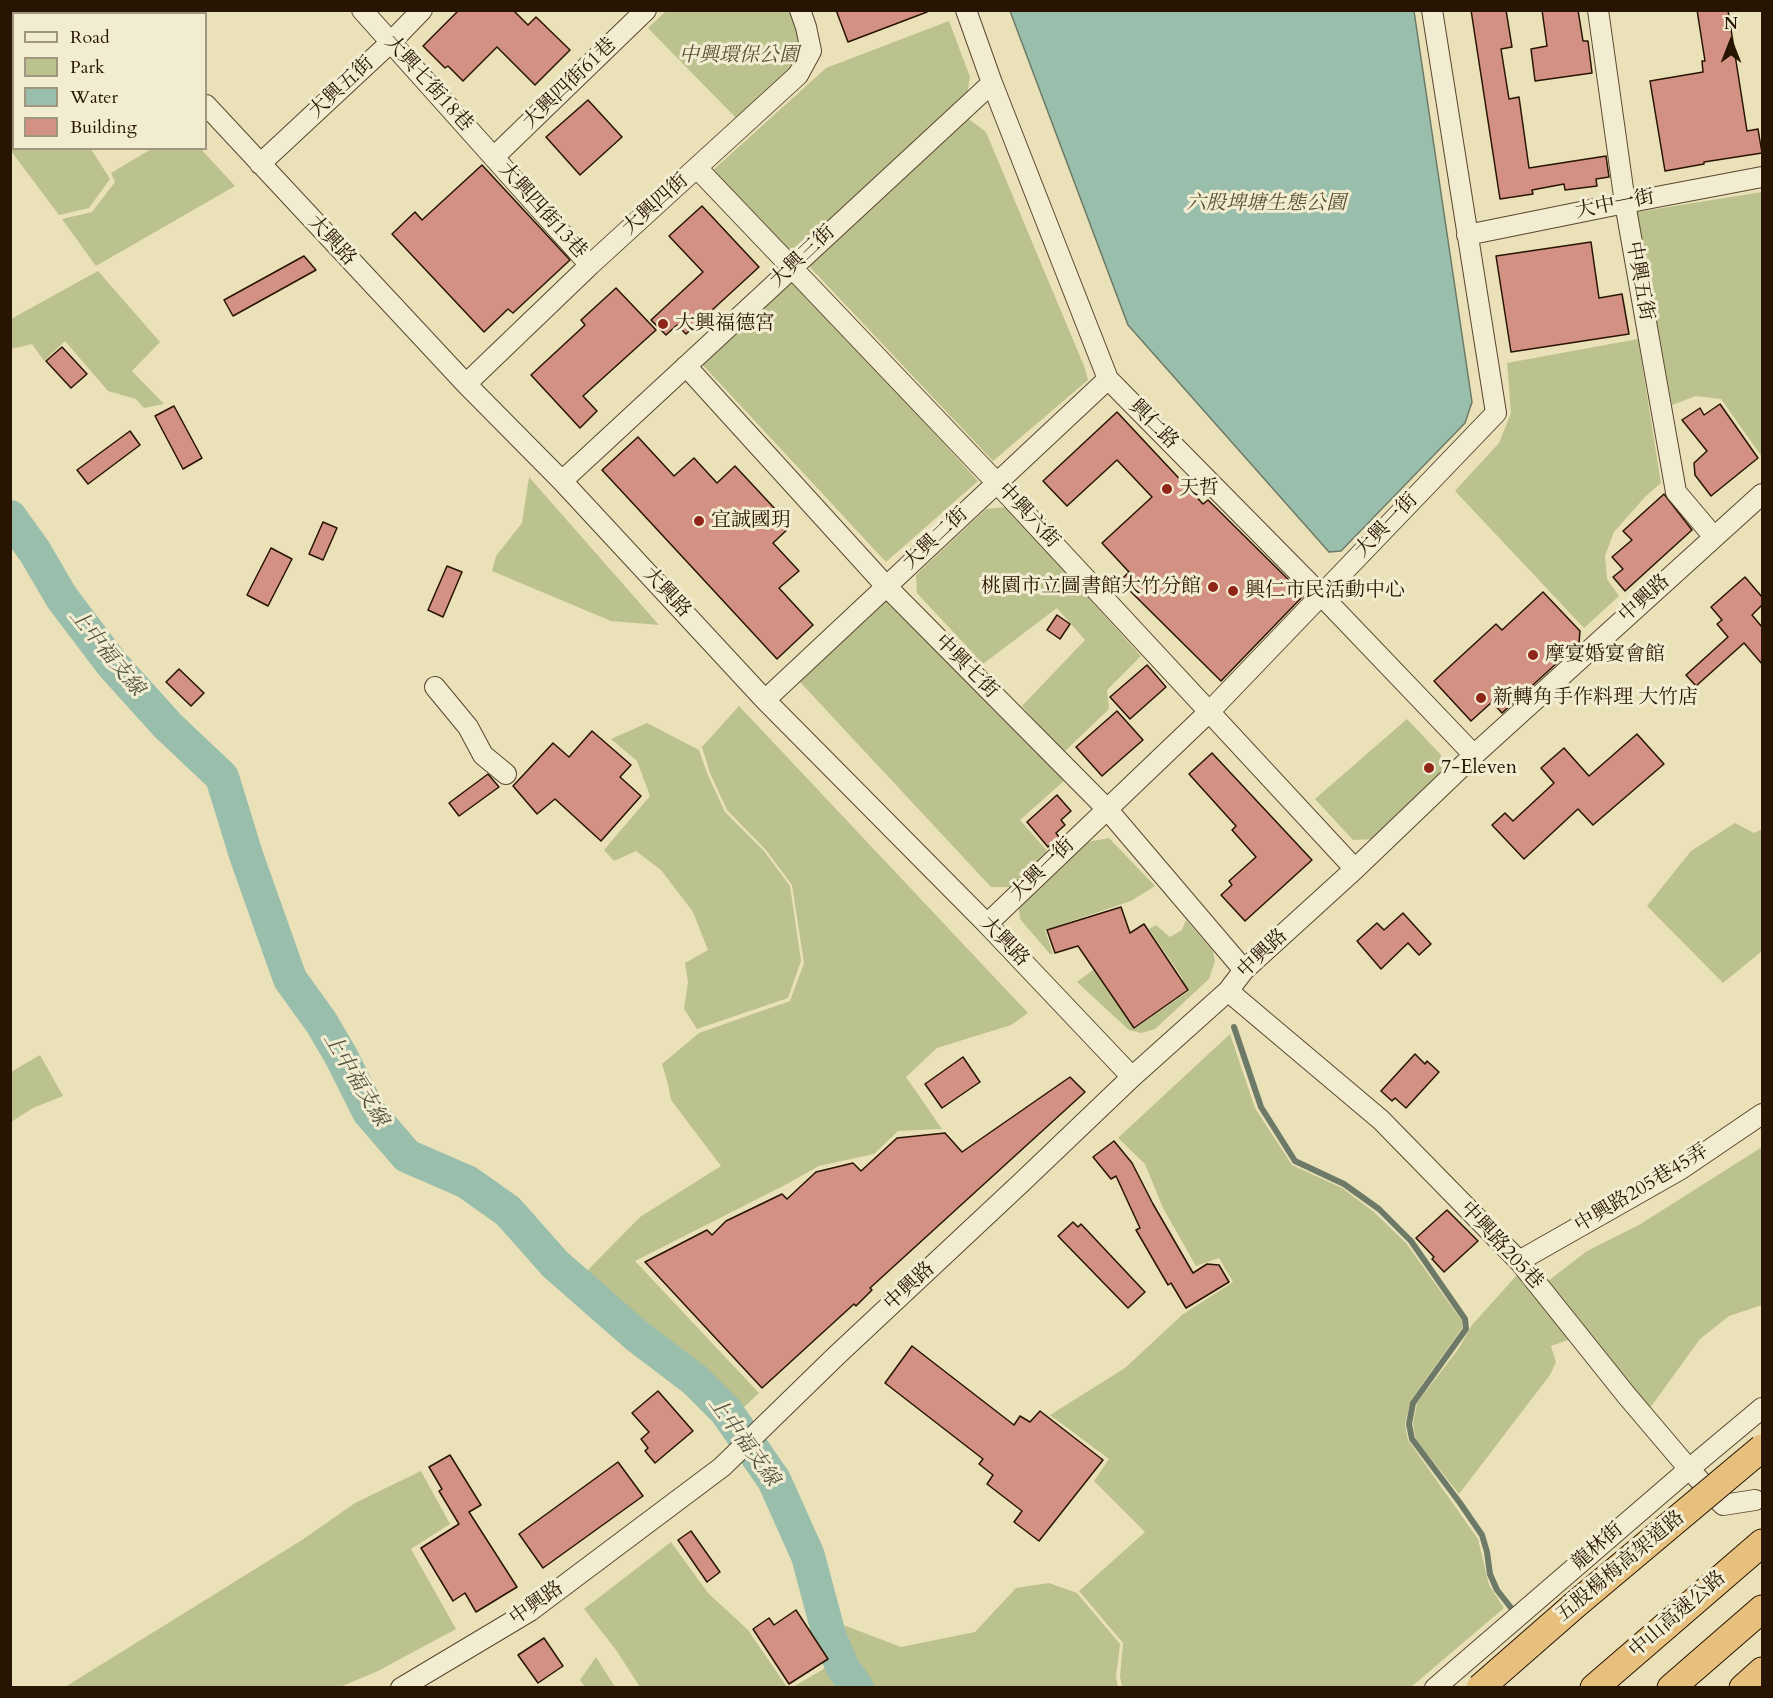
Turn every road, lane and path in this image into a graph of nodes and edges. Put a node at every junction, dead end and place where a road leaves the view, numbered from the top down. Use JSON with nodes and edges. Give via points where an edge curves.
{"nodes":[{"id":1,"x":362,"y":10,"type":"edge"},
{"id":2,"x":422,"y":10,"type":"edge"},
{"id":3,"x":646,"y":10,"type":"edge"},
{"id":4,"x":800,"y":10,"type":"edge"},
{"id":5,"x":966,"y":10,"type":"edge"},
{"id":6,"x":1432,"y":10,"type":"edge"},
{"id":7,"x":1598,"y":10,"type":"edge"},
{"id":8,"x":391,"y":42,"type":"junction"},
{"id":9,"x":992,"y":83,"type":"junction"},
{"id":10,"x":207,"y":106,"type":"edge"},
{"id":11,"x":494,"y":157,"type":"junction"},
{"id":12,"x":260,"y":164,"type":"junction"},
{"id":13,"x":697,"y":168,"type":"junction"},
{"id":14,"x":1762,"y":177,"type":"edge"},
{"id":15,"x":1625,"y":203,"type":"junction"},
{"id":16,"x":1467,"y":235,"type":"junction"},
{"id":17,"x":590,"y":265,"type":"junction"},
{"id":18,"x":792,"y":268,"type":"junction"},
{"id":19,"x":686,"y":366,"type":"junction"},
{"id":20,"x":1108,"y":379,"type":"junction"},
{"id":21,"x":466,"y":384,"type":"junction"},
{"id":22,"x":562,"y":481,"type":"junction"},
{"id":23,"x":997,"y":483,"type":"junction"},
{"id":24,"x":1762,"y":494,"type":"edge"},
{"id":25,"x":1714,"y":537,"type":"junction"},
{"id":26,"x":886,"y":586,"type":"junction"},
{"id":27,"x":1321,"y":595,"type":"junction"},
{"id":28,"x":435,"y":687,"type":"dead end"},
{"id":29,"x":765,"y":700,"type":"junction"},
{"id":30,"x":1210,"y":711,"type":"junction"},
{"id":31,"x":1474,"y":755,"type":"junction"},
{"id":32,"x":506,"y":774,"type":"dead end"},
{"id":33,"x":1107,"y":809,"type":"junction"},
{"id":34,"x":1355,"y":868,"type":"junction"},
{"id":35,"x":987,"y":924,"type":"junction"},
{"id":36,"x":1244,"y":970,"type":"junction"},
{"id":37,"x":1227,"y":992,"type":"junction"},
{"id":38,"x":1132,"y":1077,"type":"junction"},
{"id":39,"x":1762,"y":1114,"type":"edge"},
{"id":40,"x":1519,"y":1261,"type":"junction"},
{"id":41,"x":1762,"y":1408,"type":"edge"},
{"id":42,"x":1762,"y":1448,"type":"edge"},
{"id":43,"x":1689,"y":1469,"type":"junction"},
{"id":44,"x":1755,"y":1500,"type":"dead end"},
{"id":45,"x":1762,"y":1543,"type":"edge"},
{"id":46,"x":1762,"y":1609,"type":"edge"},
{"id":47,"x":1762,"y":1671,"type":"edge"},
{"id":48,"x":401,"y":1688,"type":"edge"},
{"id":49,"x":1435,"y":1688,"type":"edge"},
{"id":50,"x":1480,"y":1688,"type":"edge"},
{"id":51,"x":1594,"y":1688,"type":"edge"},
{"id":52,"x":1671,"y":1688,"type":"edge"},
{"id":53,"x":1743,"y":1688,"type":"edge"}],
"edges":[{"from":1,"to":8,"type":"street","name":"大興七街18巷"},
{"from":2,"to":8,"type":"street","name":"大興五街"},
{"from":3,"to":11,"type":"street","name":"大興四街61巷"},
{"from":4,"to":13,"type":"street","name":"大興四街","via":[[811,51],[798,75]]},
{"from":5,"to":9,"type":"street","name":"興仁路"},
{"from":6,"to":16,"type":"street","name":"大興一街"},
{"from":7,"to":15,"type":"street","name":"中興五街"},
{"from":8,"to":11,"type":"street","name":"大興七街18巷"},
{"from":8,"to":12,"type":"street","name":"大興五街"},
{"from":9,"to":18,"type":"street","name":"大興三街"},
{"from":9,"to":20,"type":"street","name":"興仁路"},
{"from":10,"to":12,"type":"street","name":"大興路"},
{"from":11,"to":17,"type":"street","name":"大興四街13巷"},
{"from":12,"to":21,"type":"street","name":"大興路"},
{"from":13,"to":17,"type":"street","name":"大興四街"},
{"from":13,"to":18,"type":"street","name":"中興六街"},
{"from":14,"to":15,"type":"street","name":"大中一街"},
{"from":15,"to":16,"type":"street","name":"大中一街"},
{"from":15,"to":25,"type":"street","name":"中興五街","via":[[1676,492]]},
{"from":16,"to":27,"type":"street","name":"大興一街","via":[[1496,413]]},
{"from":17,"to":21,"type":"street","name":"大興四街"},
{"from":18,"to":19,"type":"street","name":"大興三街"},
{"from":18,"to":23,"type":"street","name":"中興六街"},
{"from":19,"to":22,"type":"street","name":"大興三街"},
{"from":19,"to":26,"type":"street","name":"中興七街"},
{"from":20,"to":23,"type":"street","name":"大興二街"},
{"from":20,"to":27,"type":"street","name":"興仁路"},
{"from":21,"to":22,"type":"street","name":"大興路"},
{"from":22,"to":29,"type":"street","name":"大興路"},
{"from":23,"to":26,"type":"street","name":"大興二街"},
{"from":23,"to":30,"type":"street","name":"中興六街"},
{"from":24,"to":25,"type":"street","name":"中興路"},
{"from":25,"to":31,"type":"street","name":"中興路"},
{"from":26,"to":29,"type":"street","name":"大興二街"},
{"from":26,"to":33,"type":"street","name":"中興七街"},
{"from":27,"to":30,"type":"street","name":"大興一街"},
{"from":27,"to":31,"type":"street","name":"興仁路"},
{"from":28,"to":32,"type":"street","via":[[468,727],[483,755]]},
{"from":29,"to":35,"type":"street","name":"大興路"},
{"from":30,"to":33,"type":"street","name":"大興一街"},
{"from":30,"to":34,"type":"street","name":"中興六街"},
{"from":31,"to":34,"type":"street","name":"中興路"},
{"from":33,"to":35,"type":"street","name":"大興一街"},
{"from":33,"to":36,"type":"street","name":"中興七街"},
{"from":34,"to":36,"type":"street","name":"中興路"},
{"from":35,"to":38,"type":"street","name":"大興路"},
{"from":36,"to":37,"type":"street","name":"中興路"},
{"from":37,"to":38,"type":"street","name":"中興路"},
{"from":37,"to":40,"type":"street","name":"中興路205巷","via":[[1381,1120]]},
{"from":38,"to":48,"type":"street","name":"中興路","via":[[722,1467],[530,1611]]},
{"from":39,"to":40,"type":"street","name":"中興路205巷45弄","via":[[1681,1169]]},
{"from":40,"to":43,"type":"street","name":"中興路205巷"},
{"from":41,"to":43,"type":"street","name":"龍林街"},
{"from":42,"to":50,"type":"highway","name":"五股楊梅高架道路","bridge":true},
{"from":43,"to":44,"type":"street","name":"中興路205巷","via":[[1723,1504]]},
{"from":43,"to":49,"type":"street","name":"龍林街"},
{"from":45,"to":51,"type":"highway","name":"中山高速公路"},
{"from":46,"to":52,"type":"highway"},
{"from":47,"to":53,"type":"highway"}]}
